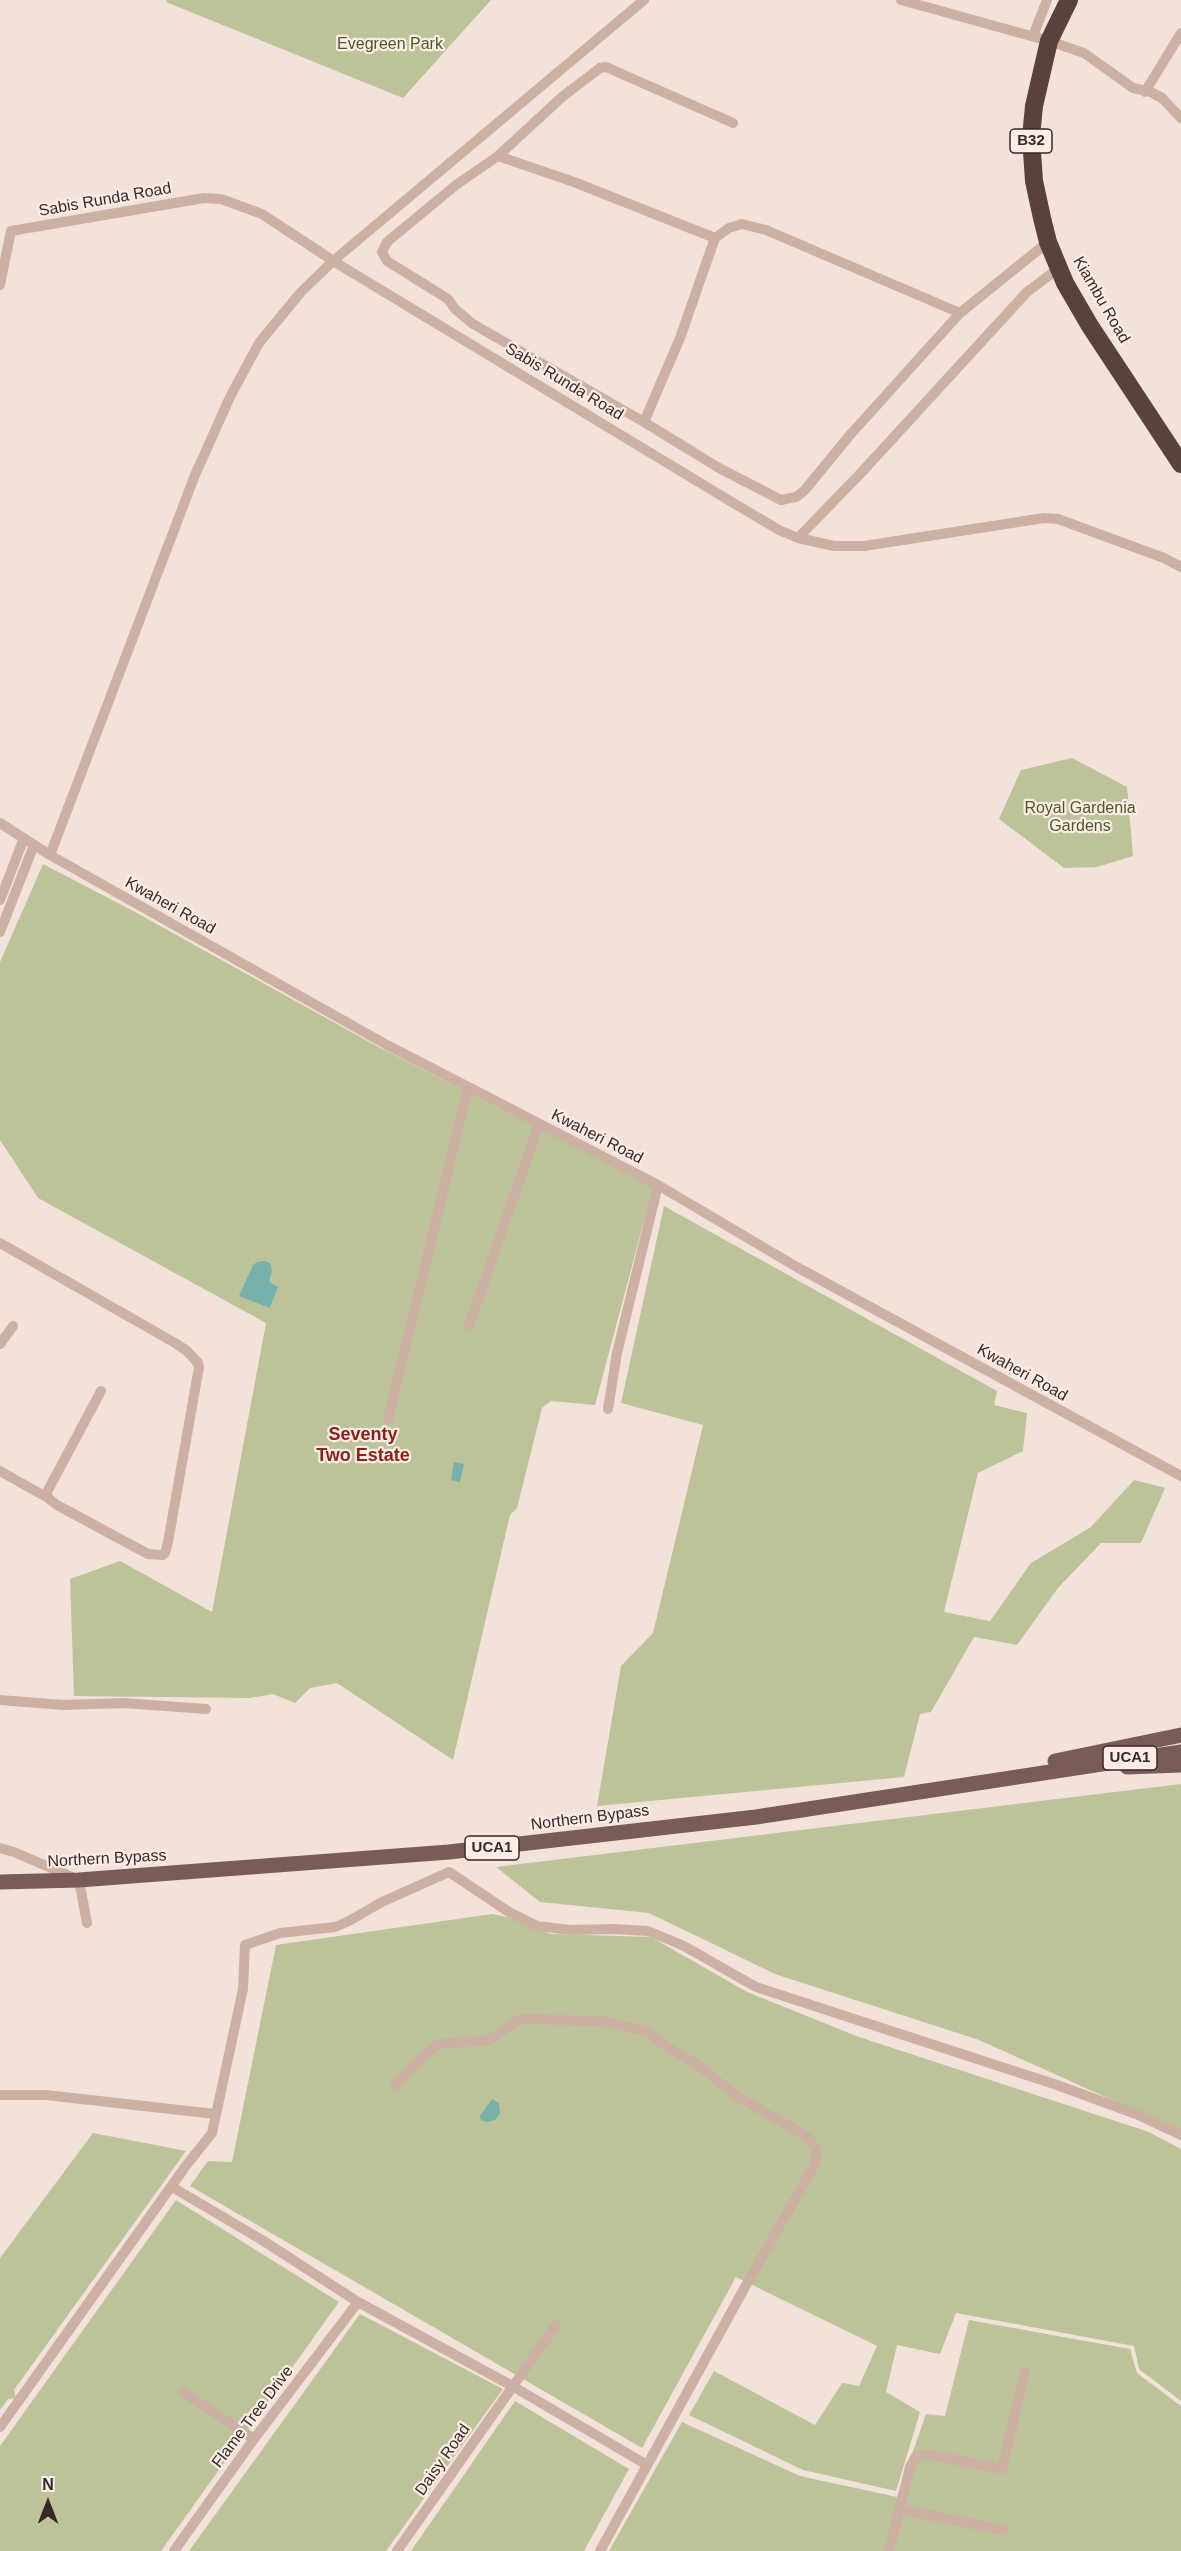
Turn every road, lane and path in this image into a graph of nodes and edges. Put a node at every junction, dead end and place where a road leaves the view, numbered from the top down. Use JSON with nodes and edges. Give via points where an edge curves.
{"nodes":[{"id":1,"x":644,"y":0,"type":"edge"},
{"id":2,"x":901,"y":0,"type":"edge"},
{"id":3,"x":1047,"y":0,"type":"edge"},
{"id":4,"x":1069,"y":0,"type":"edge"},
{"id":5,"x":1181,"y":33,"type":"edge"},
{"id":6,"x":1041,"y":38,"type":"junction"},
{"id":7,"x":1145,"y":92,"type":"junction"},
{"id":8,"x":1181,"y":118,"type":"edge"},
{"id":9,"x":734,"y":123,"type":"dead end"},
{"id":10,"x":498,"y":156,"type":"junction"},
{"id":11,"x":715,"y":238,"type":"junction"},
{"id":12,"x":1048,"y":242,"type":"junction"},
{"id":13,"x":333,"y":261,"type":"junction"},
{"id":14,"x":1059,"y":268,"type":"junction"},
{"id":15,"x":0,"y":285,"type":"edge"},
{"id":16,"x":960,"y":313,"type":"junction"},
{"id":17,"x":644,"y":422,"type":"junction"},
{"id":18,"x":1181,"y":464,"type":"edge"},
{"id":19,"x":798,"y":538,"type":"junction"},
{"id":20,"x":1181,"y":567,"type":"edge"},
{"id":21,"x":0,"y":823,"type":"edge"},
{"id":22,"x":24,"y":838,"type":"junction"},
{"id":23,"x":34,"y":845,"type":"junction"},
{"id":24,"x":50,"y":855,"type":"junction"},
{"id":25,"x":0,"y":900,"type":"edge"},
{"id":26,"x":0,"y":932,"type":"edge"},
{"id":27,"x":468,"y":1088,"type":"junction"},
{"id":28,"x":539,"y":1124,"type":"junction"},
{"id":29,"x":658,"y":1185,"type":"junction"},
{"id":30,"x":0,"y":1243,"type":"edge"},
{"id":31,"x":13,"y":1326,"type":"dead end"},
{"id":32,"x":469,"y":1326,"type":"dead end"},
{"id":33,"x":0,"y":1344,"type":"edge"},
{"id":34,"x":101,"y":1391,"type":"dead end"},
{"id":35,"x":608,"y":1409,"type":"dead end"},
{"id":36,"x":388,"y":1419,"type":"dead end"},
{"id":37,"x":0,"y":1471,"type":"edge"},
{"id":38,"x":1181,"y":1476,"type":"edge"},
{"id":39,"x":48,"y":1498,"type":"junction"},
{"id":40,"x":0,"y":1700,"type":"edge"},
{"id":41,"x":206,"y":1709,"type":"dead end"},
{"id":42,"x":1181,"y":1735,"type":"edge"},
{"id":43,"x":1181,"y":1752,"type":"edge"},
{"id":44,"x":1181,"y":1765,"type":"edge"},
{"id":45,"x":1079,"y":1766,"type":"junction"},
{"id":46,"x":980,"y":1782,"type":"junction"},
{"id":47,"x":0,"y":1848,"type":"edge"},
{"id":48,"x":449,"y":1852,"type":"junction"},
{"id":49,"x":448,"y":1872,"type":"junction"},
{"id":50,"x":79,"y":1880,"type":"junction"},
{"id":51,"x":0,"y":1882,"type":"edge"},
{"id":52,"x":87,"y":1923,"type":"dead end"},
{"id":53,"x":395,"y":2086,"type":"dead end"},
{"id":54,"x":0,"y":2095,"type":"edge"},
{"id":55,"x":215,"y":2114,"type":"junction"},
{"id":56,"x":1181,"y":2135,"type":"edge"},
{"id":57,"x":172,"y":2187,"type":"junction"},
{"id":58,"x":358,"y":2302,"type":"junction"},
{"id":59,"x":555,"y":2325,"type":"dead end"},
{"id":60,"x":1025,"y":2372,"type":"dead end"},
{"id":61,"x":514,"y":2387,"type":"junction"},
{"id":62,"x":183,"y":2392,"type":"dead end"},
{"id":63,"x":0,"y":2426,"type":"edge"},
{"id":64,"x":254,"y":2439,"type":"junction"},
{"id":65,"x":647,"y":2465,"type":"junction"},
{"id":66,"x":899,"y":2509,"type":"junction"},
{"id":67,"x":1003,"y":2530,"type":"dead end"},
{"id":68,"x":174,"y":2551,"type":"edge"},
{"id":69,"x":397,"y":2551,"type":"edge"},
{"id":70,"x":600,"y":2551,"type":"edge"},
{"id":71,"x":889,"y":2551,"type":"edge"}],
"edges":[{"from":1,"to":13,"type":"street"},
{"from":2,"to":6,"type":"street"},
{"from":3,"to":6,"type":"street"},
{"from":4,"to":6,"type":"highway","name":"Kiambu Road","number":"B32"},
{"from":5,"to":7,"type":"street"},
{"from":6,"to":7,"type":"street","via":[[1092,57],[1133,88]]},
{"from":6,"to":12,"type":"highway","name":"Kiambu Road","number":"B32","via":[[1031,137],[1034,181]]},
{"from":7,"to":8,"type":"street","via":[[1162,98]]},
{"from":9,"to":10,"type":"street","via":[[603,67],[562,97]]},
{"from":10,"to":11,"type":"street"},
{"from":10,"to":17,"type":"street","via":[[387,242],[382,247],[384,256],[448,299],[473,324]]},
{"from":11,"to":16,"type":"street","via":[[729,228],[753,225]]},
{"from":11,"to":17,"type":"street","via":[[680,338]]},
{"from":12,"to":14,"type":"highway","name":"Kiambu Road","number":"B32"},
{"from":12,"to":16,"type":"street"},
{"from":13,"to":15,"type":"street","name":"Sabis Runda Road","via":[[262,214],[221,199],[204,198],[11,231]]},
{"from":13,"to":19,"type":"street","name":"Sabis Runda Road","via":[[735,504]]},
{"from":13,"to":24,"type":"street","via":[[259,343],[230,397],[195,475]]},
{"from":14,"to":18,"type":"highway","name":"Kiambu Road","number":"B32","via":[[1090,326]]},
{"from":14,"to":19,"type":"street","via":[[1028,292]]},
{"from":16,"to":17,"type":"street","via":[[796,498],[781,500],[764,493]]},
{"from":19,"to":20,"type":"street","name":"Sabis Runda Road","via":[[856,547],[1058,519]]},
{"from":21,"to":22,"type":"street","name":"Kwaheri Road"},
{"from":22,"to":23,"type":"street","name":"Kwaheri Road"},
{"from":22,"to":25,"type":"street"},
{"from":23,"to":24,"type":"street","name":"Kwaheri Road"},
{"from":23,"to":26,"type":"street"},
{"from":24,"to":27,"type":"street","name":"Kwaheri Road"},
{"from":27,"to":28,"type":"street","name":"Kwaheri Road"},
{"from":27,"to":36,"type":"street"},
{"from":28,"to":29,"type":"street","name":"Kwaheri Road"},
{"from":28,"to":32,"type":"street"},
{"from":29,"to":35,"type":"street","via":[[617,1353]]},
{"from":29,"to":38,"type":"street","name":"Kwaheri Road","via":[[795,1266]]},
{"from":30,"to":39,"type":"street","via":[[175,1343],[195,1358],[199,1367],[165,1553],[148,1554]]},
{"from":31,"to":33,"type":"street"},
{"from":34,"to":39,"type":"street","via":[[47,1492]]},
{"from":37,"to":39,"type":"street"},
{"from":40,"to":41,"type":"street"},
{"from":42,"to":46,"type":"main road","via":[[1041,1764]]},
{"from":43,"to":45,"type":"main road","name":"Northern Bypass","number":"UCA1"},
{"from":44,"to":45,"type":"main road"},
{"from":45,"to":46,"type":"main road","name":"Northern Bypass","number":"UCA1"},
{"from":46,"to":48,"type":"main road","name":"Northern Bypass","number":"UCA1","via":[[756,1817]]},
{"from":47,"to":50,"type":"street"},
{"from":48,"to":49,"type":"street"},
{"from":48,"to":50,"type":"main road","name":"Northern Bypass","number":"UCA1"},
{"from":49,"to":55,"type":"street","via":[[335,1927],[280,1934],[245,1945],[243,1989]]},
{"from":49,"to":56,"type":"street","via":[[508,1912],[537,1926],[648,1931],[684,1946],[756,1987],[1057,2085]]},
{"from":50,"to":51,"type":"main road","name":"Northern Bypass","number":"UCA1"},
{"from":50,"to":52,"type":"street"},
{"from":53,"to":65,"type":"street","via":[[440,2044],[489,2040],[520,2019],[602,2021],[646,2031],[735,2095],[808,2137],[814,2145],[815,2164]]},
{"from":54,"to":55,"type":"street","via":[[46,2095]]},
{"from":55,"to":57,"type":"street","via":[[212,2133]]},
{"from":57,"to":58,"type":"street"},
{"from":57,"to":63,"type":"street"},
{"from":58,"to":61,"type":"street"},
{"from":58,"to":64,"type":"street","name":"Flame Tree Drive"},
{"from":59,"to":61,"type":"street","name":"Daisy Road"},
{"from":60,"to":66,"type":"street","via":[[1002,2469],[931,2455],[916,2456]]},
{"from":61,"to":65,"type":"street"},
{"from":61,"to":69,"type":"street","name":"Daisy Road"},
{"from":62,"to":64,"type":"street"},
{"from":64,"to":68,"type":"street","name":"Flame Tree Drive"},
{"from":65,"to":70,"type":"street"},
{"from":66,"to":67,"type":"street"},
{"from":66,"to":71,"type":"street"}]}
